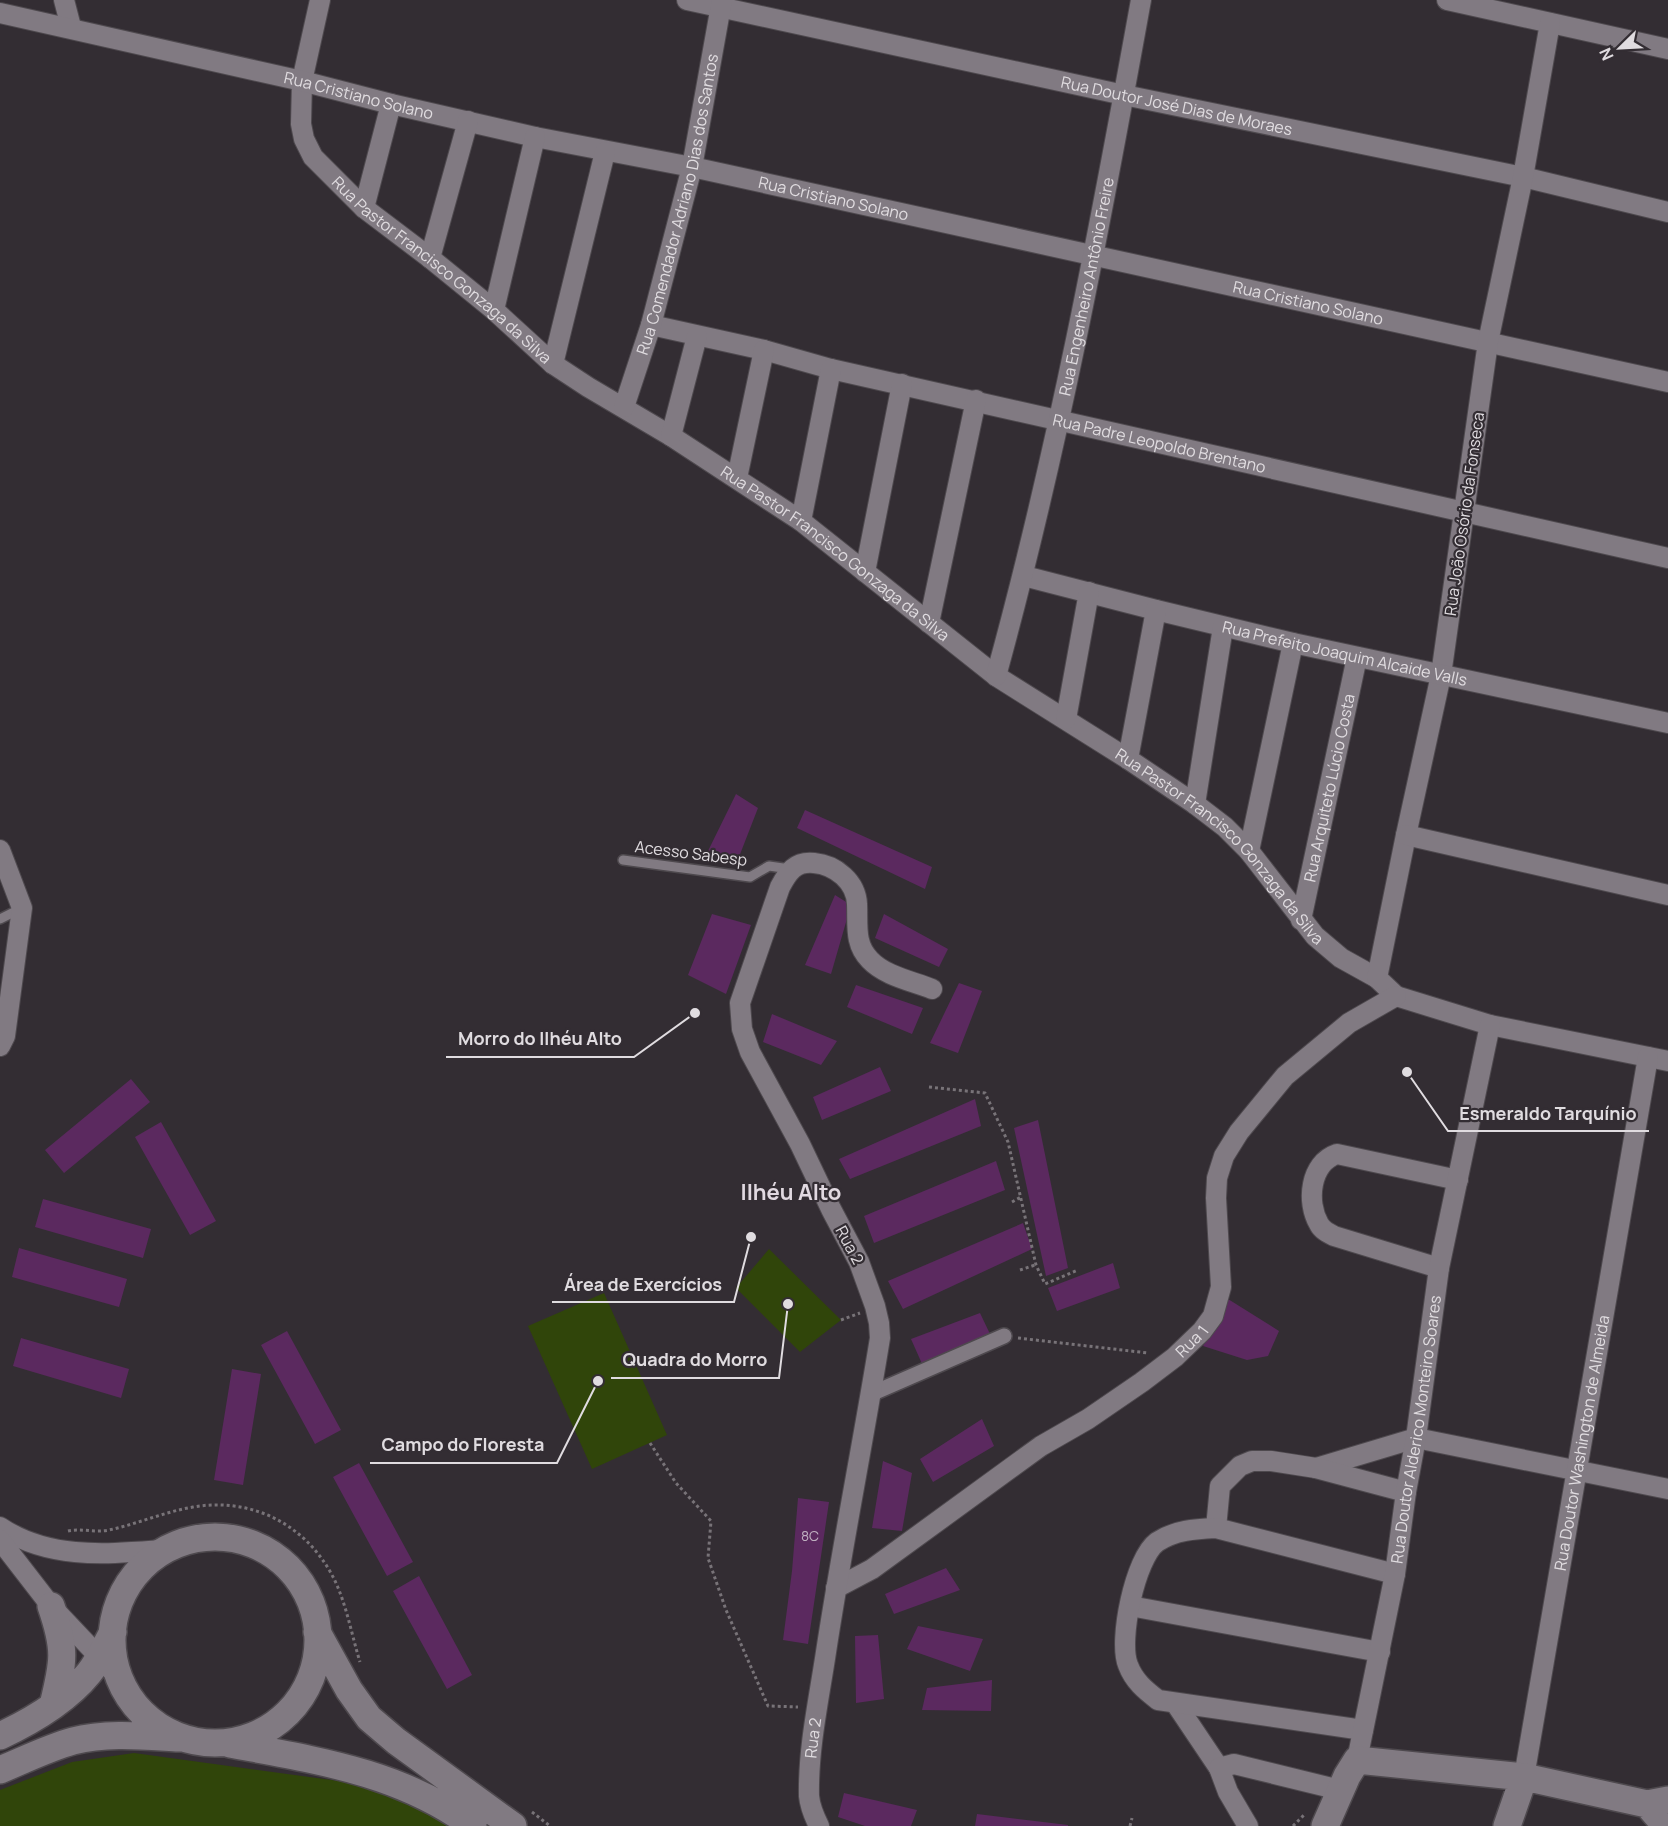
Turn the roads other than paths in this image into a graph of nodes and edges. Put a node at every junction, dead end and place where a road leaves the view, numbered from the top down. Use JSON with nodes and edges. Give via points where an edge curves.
{"nodes":[{"id":1,"x":64,"y":0,"type":"edge"},
{"id":2,"x":320,"y":0,"type":"edge"},
{"id":3,"x":687,"y":0,"type":"edge"},
{"id":4,"x":1141,"y":0,"type":"edge"},
{"id":5,"x":1447,"y":0,"type":"edge"},
{"id":6,"x":722,"y":4,"type":"edge"},
{"id":7,"x":0,"y":13,"type":"edge"},
{"id":8,"x":1550,"y":23,"type":"junction"},
{"id":9,"x":71,"y":27,"type":"junction"},
{"id":10,"x":1668,"y":49,"type":"edge"},
{"id":11,"x":302,"y":81,"type":"junction"},
{"id":12,"x":1124,"y":95,"type":"junction"},
{"id":13,"x":391,"y":104,"type":"junction"},
{"id":14,"x":468,"y":121,"type":"junction"},
{"id":15,"x":535,"y":137,"type":"junction"},
{"id":16,"x":605,"y":152,"type":"junction"},
{"id":17,"x":692,"y":167,"type":"junction"},
{"id":18,"x":1523,"y":177,"type":"junction"},
{"id":19,"x":364,"y":208,"type":"junction"},
{"id":20,"x":1668,"y":212,"type":"edge"},
{"id":21,"x":1094,"y":256,"type":"junction"},
{"id":22,"x":430,"y":258,"type":"junction"},
{"id":23,"x":494,"y":310,"type":"junction"},
{"id":24,"x":651,"y":325,"type":"junction"},
{"id":25,"x":697,"y":336,"type":"junction"},
{"id":26,"x":1488,"y":342,"type":"junction"},
{"id":27,"x":764,"y":350,"type":"junction"},
{"id":28,"x":553,"y":364,"type":"junction"},
{"id":29,"x":831,"y":369,"type":"junction"},
{"id":30,"x":1668,"y":382,"type":"edge"},
{"id":31,"x":902,"y":384,"type":"junction"},
{"id":32,"x":976,"y":400,"type":"junction"},
{"id":33,"x":624,"y":407,"type":"junction"},
{"id":34,"x":1058,"y":420,"type":"junction"},
{"id":35,"x":671,"y":436,"type":"junction"},
{"id":36,"x":737,"y":478,"type":"junction"},
{"id":37,"x":1465,"y":512,"type":"junction"},
{"id":38,"x":801,"y":520,"type":"junction"},
{"id":39,"x":1668,"y":558,"type":"edge"},
{"id":40,"x":865,"y":572,"type":"junction"},
{"id":41,"x":1024,"y":576,"type":"junction"},
{"id":42,"x":1089,"y":592,"type":"junction"},
{"id":43,"x":1156,"y":610,"type":"junction"},
{"id":44,"x":929,"y":623,"type":"junction"},
{"id":45,"x":1223,"y":627,"type":"junction"},
{"id":46,"x":1293,"y":643,"type":"junction"},
{"id":47,"x":1357,"y":657,"type":"junction"},
{"id":48,"x":1441,"y":675,"type":"junction"},
{"id":49,"x":996,"y":676,"type":"junction"},
{"id":50,"x":1066,"y":719,"type":"junction"},
{"id":51,"x":1668,"y":723,"type":"edge"},
{"id":52,"x":1128,"y":759,"type":"junction"},
{"id":53,"x":1195,"y":804,"type":"junction"},
{"id":54,"x":1406,"y":835,"type":"junction"},
{"id":55,"x":0,"y":850,"type":"edge"},
{"id":56,"x":1249,"y":851,"type":"junction"},
{"id":57,"x":623,"y":860,"type":"dead end"},
{"id":58,"x":790,"y":869,"type":"junction"},
{"id":59,"x":1668,"y":895,"type":"edge"},
{"id":60,"x":22,"y":908,"type":"junction"},
{"id":61,"x":0,"y":919,"type":"edge"},
{"id":62,"x":1301,"y":920,"type":"junction"},
{"id":63,"x":1377,"y":978,"type":"junction"},
{"id":64,"x":932,"y":989,"type":"dead end"},
{"id":65,"x":1396,"y":996,"type":"junction"},
{"id":66,"x":1490,"y":1025,"type":"junction"},
{"id":67,"x":2,"y":1041,"type":"edge"},
{"id":68,"x":1648,"y":1057,"type":"junction"},
{"id":69,"x":1668,"y":1061,"type":"edge"},
{"id":70,"x":1458,"y":1180,"type":"junction"},
{"id":71,"x":1439,"y":1268,"type":"junction"},
{"id":72,"x":1004,"y":1336,"type":"road end"},
{"id":73,"x":871,"y":1394,"type":"junction"},
{"id":74,"x":1416,"y":1438,"type":"junction"},
{"id":75,"x":1316,"y":1468,"type":"junction"},
{"id":76,"x":1576,"y":1471,"type":"junction"},
{"id":77,"x":1668,"y":1489,"type":"edge"},
{"id":78,"x":1406,"y":1492,"type":"junction"},
{"id":79,"x":0,"y":1527,"type":"edge"},
{"id":80,"x":1215,"y":1528,"type":"junction"},
{"id":81,"x":0,"y":1540,"type":"edge"},
{"id":82,"x":163,"y":1550,"type":"junction"},
{"id":83,"x":1395,"y":1574,"type":"junction"},
{"id":84,"x":836,"y":1588,"type":"junction"},
{"id":85,"x":51,"y":1606,"type":"junction"},
{"id":86,"x":1130,"y":1606,"type":"junction"},
{"id":87,"x":112,"y":1632,"type":"junction"},
{"id":88,"x":317,"y":1632,"type":"junction"},
{"id":89,"x":1380,"y":1652,"type":"junction"},
{"id":90,"x":94,"y":1665,"type":"junction"},
{"id":91,"x":120,"y":1679,"type":"junction"},
{"id":92,"x":1176,"y":1704,"type":"junction"},
{"id":93,"x":53,"y":1705,"type":"junction"},
{"id":94,"x":1363,"y":1730,"type":"junction"},
{"id":95,"x":0,"y":1736,"type":"edge"},
{"id":96,"x":187,"y":1738,"type":"junction"},
{"id":97,"x":220,"y":1742,"type":"junction"},
{"id":98,"x":1357,"y":1760,"type":"junction"},
{"id":99,"x":1219,"y":1768,"type":"junction"},
{"id":100,"x":0,"y":1770,"type":"edge"},
{"id":101,"x":1524,"y":1777,"type":"junction"},
{"id":102,"x":1340,"y":1790,"type":"junction"},
{"id":103,"x":1657,"y":1802,"type":"edge"},
{"id":104,"x":522,"y":1819,"type":"edge"},
{"id":105,"x":473,"y":1826,"type":"edge"},
{"id":106,"x":819,"y":1826,"type":"edge"},
{"id":107,"x":1248,"y":1826,"type":"edge"},
{"id":108,"x":1325,"y":1826,"type":"edge"},
{"id":109,"x":1507,"y":1826,"type":"edge"},
{"id":110,"x":1666,"y":1826,"type":"edge"}],
"edges":[{"from":1,"to":9,"type":"street"},
{"from":2,"to":11,"type":"street","name":"Rua Pastor Francisco Gonzaga da Silva"},
{"from":3,"to":6,"type":"street","name":"Rua Doutor José Dias de Moraes"},
{"from":4,"to":12,"type":"street","name":"Rua Engenheiro Antônio Freire"},
{"from":5,"to":8,"type":"street"},
{"from":6,"to":12,"type":"street","name":"Rua Doutor José Dias de Moraes"},
{"from":6,"to":17,"type":"street","name":"Rua Comendador Adriano Dias dos Santos"},
{"from":7,"to":9,"type":"street","name":"Rua Cristiano Solano"},
{"from":8,"to":10,"type":"street"},
{"from":8,"to":18,"type":"street","name":"Rua João Osório da Fonseca"},
{"from":9,"to":11,"type":"street","name":"Rua Cristiano Solano"},
{"from":11,"to":13,"type":"street","name":"Rua Cristiano Solano"},
{"from":11,"to":19,"type":"street","name":"Rua Pastor Francisco Gonzaga da Silva","via":[[303,139],[313,157]]},
{"from":12,"to":18,"type":"street","name":"Rua Doutor José Dias de Moraes"},
{"from":12,"to":21,"type":"street","name":"Rua Engenheiro Antônio Freire"},
{"from":13,"to":14,"type":"street","name":"Rua Cristiano Solano"},
{"from":13,"to":19,"type":"street"},
{"from":14,"to":15,"type":"street","name":"Rua Cristiano Solano"},
{"from":14,"to":22,"type":"street"},
{"from":15,"to":16,"type":"street","name":"Rua Cristiano Solano"},
{"from":15,"to":23,"type":"street"},
{"from":16,"to":17,"type":"street","name":"Rua Cristiano Solano"},
{"from":16,"to":28,"type":"street"},
{"from":17,"to":21,"type":"street","name":"Rua Cristiano Solano"},
{"from":17,"to":24,"type":"street","name":"Rua Comendador Adriano Dias dos Santos"},
{"from":18,"to":20,"type":"street","name":"Rua Doutor José Dias de Moraes"},
{"from":18,"to":26,"type":"street","name":"Rua João Osório da Fonseca"},
{"from":19,"to":22,"type":"street","name":"Rua Pastor Francisco Gonzaga da Silva"},
{"from":21,"to":26,"type":"street","name":"Rua Cristiano Solano"},
{"from":21,"to":34,"type":"street","name":"Rua Engenheiro Antônio Freire"},
{"from":22,"to":23,"type":"street","name":"Rua Pastor Francisco Gonzaga da Silva"},
{"from":23,"to":28,"type":"street","name":"Rua Pastor Francisco Gonzaga da Silva"},
{"from":24,"to":25,"type":"street","name":"Rua Padre Leopoldo Brentano"},
{"from":24,"to":33,"type":"street","name":"Rua Comendador Adriano Dias dos Santos"},
{"from":25,"to":27,"type":"street","name":"Rua Padre Leopoldo Brentano"},
{"from":25,"to":35,"type":"street"},
{"from":26,"to":30,"type":"street","name":"Rua Cristiano Solano"},
{"from":26,"to":37,"type":"street","name":"Rua João Osório da Fonseca"},
{"from":27,"to":29,"type":"street","name":"Rua Padre Leopoldo Brentano"},
{"from":27,"to":36,"type":"street"},
{"from":28,"to":33,"type":"street","name":"Rua Pastor Francisco Gonzaga da Silva"},
{"from":29,"to":31,"type":"street","name":"Rua Padre Leopoldo Brentano"},
{"from":29,"to":38,"type":"street"},
{"from":31,"to":32,"type":"street","name":"Rua Padre Leopoldo Brentano"},
{"from":31,"to":40,"type":"street"},
{"from":32,"to":34,"type":"street","name":"Rua Padre Leopoldo Brentano"},
{"from":32,"to":44,"type":"street"},
{"from":33,"to":35,"type":"street","name":"Rua Pastor Francisco Gonzaga da Silva"},
{"from":34,"to":37,"type":"street","name":"Rua Padre Leopoldo Brentano"},
{"from":34,"to":41,"type":"street","name":"Rua Engenheiro Antônio Freire"},
{"from":35,"to":36,"type":"street","name":"Rua Pastor Francisco Gonzaga da Silva"},
{"from":36,"to":38,"type":"street","name":"Rua Pastor Francisco Gonzaga da Silva"},
{"from":37,"to":39,"type":"street","name":"Rua Padre Leopoldo Brentano"},
{"from":37,"to":48,"type":"street","name":"Rua João Osório da Fonseca"},
{"from":38,"to":40,"type":"street","name":"Rua Pastor Francisco Gonzaga da Silva"},
{"from":40,"to":44,"type":"street","name":"Rua Pastor Francisco Gonzaga da Silva"},
{"from":41,"to":42,"type":"street","name":"Rua Prefeito Joaquim Alcaide Valls"},
{"from":41,"to":49,"type":"street","name":"Rua Engenheiro Antônio Freire"},
{"from":42,"to":43,"type":"street","name":"Rua Prefeito Joaquim Alcaide Valls"},
{"from":42,"to":50,"type":"street"},
{"from":43,"to":45,"type":"street","name":"Rua Prefeito Joaquim Alcaide Valls"},
{"from":43,"to":52,"type":"street"},
{"from":44,"to":49,"type":"street","name":"Rua Pastor Francisco Gonzaga da Silva"},
{"from":45,"to":46,"type":"street","name":"Rua Prefeito Joaquim Alcaide Valls"},
{"from":45,"to":53,"type":"street"},
{"from":46,"to":47,"type":"street","name":"Rua Prefeito Joaquim Alcaide Valls"},
{"from":46,"to":56,"type":"street"},
{"from":47,"to":48,"type":"street","name":"Rua Prefeito Joaquim Alcaide Valls"},
{"from":47,"to":62,"type":"street","name":"Rua Arquiteto Lúcio Costa"},
{"from":48,"to":51,"type":"street","name":"Rua Prefeito Joaquim Alcaide Valls"},
{"from":48,"to":54,"type":"street","name":"Rua João Osório da Fonseca"},
{"from":49,"to":50,"type":"street","name":"Rua Pastor Francisco Gonzaga da Silva"},
{"from":50,"to":52,"type":"street","name":"Rua Pastor Francisco Gonzaga da Silva"},
{"from":52,"to":53,"type":"street","name":"Rua Pastor Francisco Gonzaga da Silva"},
{"from":53,"to":56,"type":"street","name":"Rua Pastor Francisco Gonzaga da Silva"},
{"from":54,"to":59,"type":"street"},
{"from":54,"to":63,"type":"street","name":"Rua João Osório da Fonseca"},
{"from":55,"to":60,"type":"street"},
{"from":56,"to":62,"type":"street","name":"Rua Pastor Francisco Gonzaga da Silva"},
{"from":57,"to":58,"type":"lane","name":"Acesso Sabesp","via":[[750,877],[769,866]]},
{"from":58,"to":64,"type":"street","via":[[814,863],[844,876],[854,889],[856,932],[870,961],[884,971]]},
{"from":58,"to":73,"type":"street","name":"Rua 2","via":[[780,887],[740,1003],[742,1029],[750,1052],[867,1280],[880,1338]]},
{"from":60,"to":61,"type":"lane"},
{"from":60,"to":67,"type":"street"},
{"from":62,"to":63,"type":"street","name":"Rua Pastor Francisco Gonzaga da Silva","via":[[1341,958]]},
{"from":63,"to":65,"type":"street"},
{"from":65,"to":66,"type":"street"},
{"from":65,"to":84,"type":"street","name":"Rua 1","via":[[1349,1023],[1285,1076],[1224,1156],[1216,1198],[1221,1287],[1213,1316],[1202,1331],[1142,1382],[1003,1472],[872,1569]]},
{"from":66,"to":68,"type":"street"},
{"from":66,"to":70,"type":"street","name":"Rua Doutor Alderico Monteiro Soares"},
{"from":68,"to":69,"type":"street"},
{"from":68,"to":76,"type":"street","name":"Rua Doutor Washington de Almeida"},
{"from":70,"to":71,"type":"street","name":"Rua Doutor Alderico Monteiro Soares"},
{"from":70,"to":71,"type":"street","via":[[1337,1154],[1321,1163],[1316,1173],[1312,1203],[1319,1225],[1334,1236]]},
{"from":71,"to":74,"type":"street","name":"Rua Doutor Alderico Monteiro Soares"},
{"from":72,"to":73,"type":"street"},
{"from":73,"to":84,"type":"street","name":"Rua 2"},
{"from":74,"to":75,"type":"street"},
{"from":74,"to":76,"type":"street"},
{"from":74,"to":78,"type":"street","name":"Rua Doutor Alderico Monteiro Soares"},
{"from":75,"to":78,"type":"street"},
{"from":75,"to":80,"type":"street","via":[[1271,1461],[1252,1461],[1240,1466],[1220,1486]]},
{"from":76,"to":77,"type":"street"},
{"from":76,"to":101,"type":"street","name":"Rua Doutor Washington de Almeida"},
{"from":78,"to":83,"type":"street","name":"Rua Doutor Alderico Monteiro Soares"},
{"from":79,"to":82,"type":"street","via":[[57,1551],[102,1554]]},
{"from":80,"to":83,"type":"street"},
{"from":80,"to":86,"type":"street","via":[[1190,1530],[1156,1543],[1137,1578]]},
{"from":81,"to":85,"type":"street"},
{"from":82,"to":87,"type":"main road","via":[[135,1574],[125,1589]]},
{"from":82,"to":88,"type":"main road","via":[[187,1540],[218,1536],[266,1550],[298,1580],[314,1612]]},
{"from":83,"to":89,"type":"street","name":"Rua Doutor Alderico Monteiro Soares"},
{"from":84,"to":106,"type":"street","name":"Rua 2","via":[[810,1765],[809,1799]]},
{"from":85,"to":90,"type":"street"},
{"from":85,"to":93,"type":"main road","via":[[61,1636],[62,1661]]},
{"from":86,"to":89,"type":"street"},
{"from":86,"to":92,"type":"street","via":[[1125,1644],[1132,1675],[1158,1700]]},
{"from":87,"to":90,"type":"main road"},
{"from":87,"to":91,"type":"main road"},
{"from":88,"to":97,"type":"main road","via":[[312,1673],[291,1709],[256,1734]]},
{"from":88,"to":104,"type":"main road","via":[[369,1718],[396,1741]]},
{"from":89,"to":94,"type":"street","name":"Rua Doutor Alderico Monteiro Soares"},
{"from":90,"to":91,"type":"street"},
{"from":90,"to":93,"type":"main road"},
{"from":91,"to":96,"type":"main road","via":[[147,1717]]},
{"from":92,"to":94,"type":"street"},
{"from":92,"to":99,"type":"street"},
{"from":93,"to":95,"type":"main road"},
{"from":94,"to":98,"type":"street","name":"Rua Doutor Alderico Monteiro Soares"},
{"from":96,"to":97,"type":"main road"},
{"from":96,"to":100,"type":"main road","via":[[117,1736],[73,1741]]},
{"from":97,"to":105,"type":"main road","via":[[373,1774],[422,1795]]},
{"from":98,"to":101,"type":"main road"},
{"from":98,"to":102,"type":"main road","name":"Rua Doutor Alderico Monteiro Soares"},
{"from":99,"to":102,"type":"street","via":[[1234,1764]]},
{"from":99,"to":107,"type":"street"},
{"from":101,"to":103,"type":"main road"},
{"from":101,"to":109,"type":"main road","name":"Rua Doutor Washington de Almeida"},
{"from":102,"to":108,"type":"main road","name":"Rua Doutor Alderico Monteiro Soares"},
{"from":103,"to":110,"type":"main road"}]}
